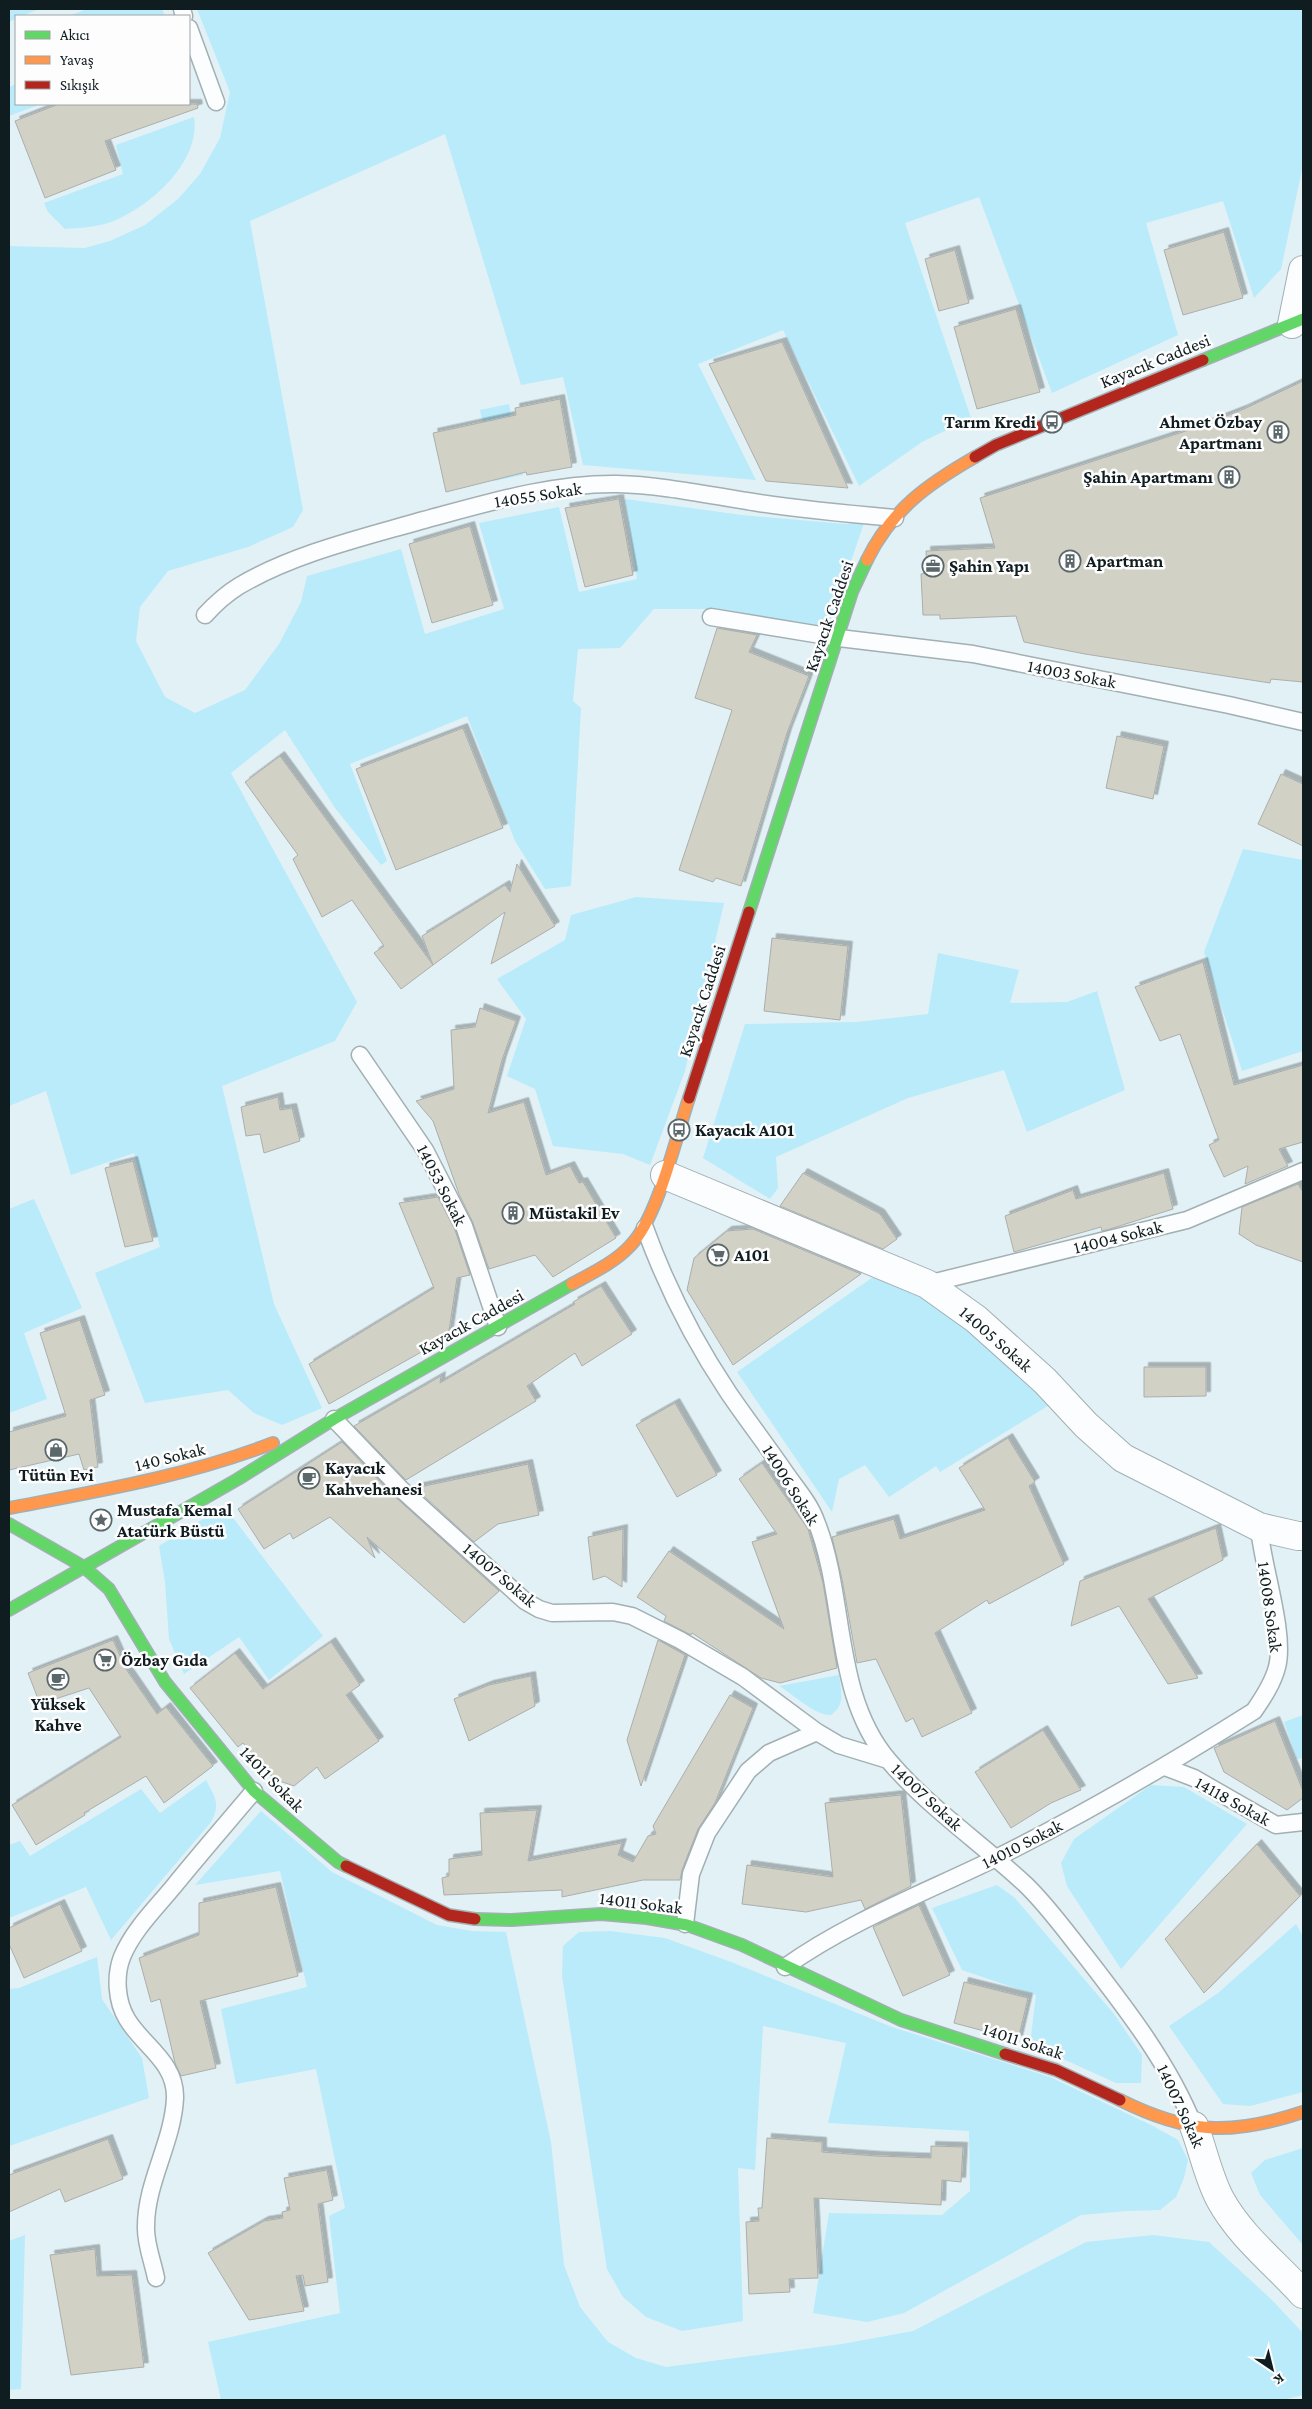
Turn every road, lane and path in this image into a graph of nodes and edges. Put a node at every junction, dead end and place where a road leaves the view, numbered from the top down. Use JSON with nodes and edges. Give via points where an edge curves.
{"nodes":[{"id":1,"x":190,"y":31,"type":"edge"},
{"id":2,"x":216,"y":102,"type":"dead end"},
{"id":3,"x":1303,"y":270,"type":"edge"},
{"id":4,"x":1297,"y":321,"type":"edge"},
{"id":5,"x":895,"y":518,"type":"junction"},
{"id":6,"x":205,"y":615,"type":"dead end"},
{"id":7,"x":711,"y":617,"type":"dead end"},
{"id":8,"x":838,"y":638,"type":"junction"},
{"id":9,"x":1303,"y":722,"type":"edge"},
{"id":10,"x":360,"y":1055,"type":"dead end"},
{"id":11,"x":1303,"y":1171,"type":"edge"},
{"id":12,"x":664,"y":1175,"type":"junction"},
{"id":13,"x":645,"y":1228,"type":"junction"},
{"id":14,"x":928,"y":1284,"type":"junction"},
{"id":15,"x":498,"y":1327,"type":"junction"},
{"id":16,"x":334,"y":1419,"type":"junction"},
{"id":17,"x":9,"y":1508,"type":"edge"},
{"id":18,"x":9,"y":1524,"type":"edge"},
{"id":19,"x":1259,"y":1528,"type":"junction"},
{"id":20,"x":1303,"y":1536,"type":"edge"},
{"id":21,"x":84,"y":1568,"type":"junction"},
{"id":22,"x":9,"y":1610,"type":"edge"},
{"id":23,"x":1254,"y":1711,"type":"joint"},
{"id":24,"x":817,"y":1732,"type":"junction"},
{"id":25,"x":888,"y":1760,"type":"junction"},
{"id":26,"x":1165,"y":1767,"type":"junction"},
{"id":27,"x":254,"y":1791,"type":"junction"},
{"id":28,"x":1303,"y":1822,"type":"edge"},
{"id":29,"x":996,"y":1858,"type":"junction"},
{"id":30,"x":685,"y":1924,"type":"junction"},
{"id":31,"x":785,"y":1967,"type":"junction"},
{"id":32,"x":1303,"y":2112,"type":"edge"},
{"id":33,"x":1194,"y":2126,"type":"junction"},
{"id":34,"x":156,"y":2278,"type":"dead end"},
{"id":35,"x":1303,"y":2294,"type":"edge"}],
"edges":[{"from":1,"to":2,"type":"lane"},
{"from":3,"to":4,"type":"street"},
{"from":4,"to":5,"type":"main road","name":"Kayacık Caddesi","via":[[996,445],[934,481]]},
{"from":5,"to":6,"type":"lane","name":"14055 Sokak","via":[[824,512],[617,484],[566,488],[511,497],[353,540],[239,586],[217,601]]},
{"from":5,"to":8,"type":"main road","name":"Kayacık Caddesi","via":[[866,561],[852,592]]},
{"from":7,"to":8,"type":"lane","name":"14003 Sokak"},
{"from":8,"to":9,"type":"lane","name":"14003 Sokak","via":[[973,654]]},
{"from":8,"to":12,"type":"main road","name":"Kayacık Caddesi"},
{"from":10,"to":15,"type":"lane","name":"14053 Sokak","via":[[425,1150],[464,1226]]},
{"from":11,"to":14,"type":"lane","name":"14004 Sokak","via":[[1187,1220]]},
{"from":12,"to":13,"type":"main road","name":"Kayacık Caddesi"},
{"from":12,"to":14,"type":"street","name":"14005 Sokak"},
{"from":13,"to":15,"type":"main road","name":"Kayacık Caddesi","via":[[627,1251]]},
{"from":13,"to":25,"type":"lane","name":"14006 Sokak","via":[[660,1269],[704,1352],[815,1517],[829,1559],[857,1708]]},
{"from":14,"to":19,"type":"street","name":"14005 Sokak","via":[[976,1319],[1123,1458]]},
{"from":15,"to":16,"type":"main road","name":"Kayacık Caddesi"},
{"from":16,"to":17,"type":"main road","name":"140 Sokak","via":[[234,1458],[141,1483]]},
{"from":16,"to":21,"type":"main road","name":"Kayacık Caddesi"},
{"from":16,"to":24,"type":"lane","name":"14007 Sokak","via":[[401,1488],[525,1601],[552,1613],[613,1612],[632,1616],[743,1677]]},
{"from":18,"to":21,"type":"main road"},
{"from":19,"to":20,"type":"street","name":"14005 Sokak"},
{"from":19,"to":23,"type":"lane","name":"14008 Sokak","via":[[1279,1650],[1277,1667]]},
{"from":21,"to":22,"type":"main road","name":"Kayacık Caddesi"},
{"from":21,"to":27,"type":"main road","name":"14011 Sokak","via":[[109,1589],[165,1682]]},
{"from":23,"to":26,"type":"lane","name":"14010 Sokak"},
{"from":24,"to":25,"type":"lane","name":"14007 Sokak","via":[[839,1745]]},
{"from":24,"to":30,"type":"lane","via":[[768,1753],[748,1771],[707,1833],[691,1874]]},
{"from":25,"to":29,"type":"lane","name":"14007 Sokak","via":[[932,1805]]},
{"from":26,"to":28,"type":"lane","name":"14118 Sokak","via":[[1194,1778],[1276,1825]]},
{"from":26,"to":29,"type":"lane","name":"14010 Sokak"},
{"from":27,"to":30,"type":"main road","name":"14011 Sokak","via":[[338,1862],[450,1915],[464,1919],[536,1919],[576,1914],[614,1915]]},
{"from":27,"to":34,"type":"lane","via":[[145,1921],[123,1956],[117,1975],[126,2018],[167,2067],[175,2097],[170,2134],[149,2202],[145,2228]]},
{"from":29,"to":31,"type":"lane","name":"14010 Sokak","via":[[829,1939]]},
{"from":29,"to":33,"type":"lane","name":"14007 Sokak","via":[[1055,1917],[1145,2034]]},
{"from":30,"to":31,"type":"main road","name":"14011 Sokak","via":[[730,1940]]},
{"from":31,"to":33,"type":"main road","name":"14011 Sokak","via":[[902,2021],[1057,2070],[1150,2114]]},
{"from":32,"to":33,"type":"main road","name":"14011 Sokak","via":[[1259,2126],[1232,2129]]},
{"from":33,"to":35,"type":"street","name":"14007 Sokak","via":[[1210,2178],[1233,2219]]}]}
